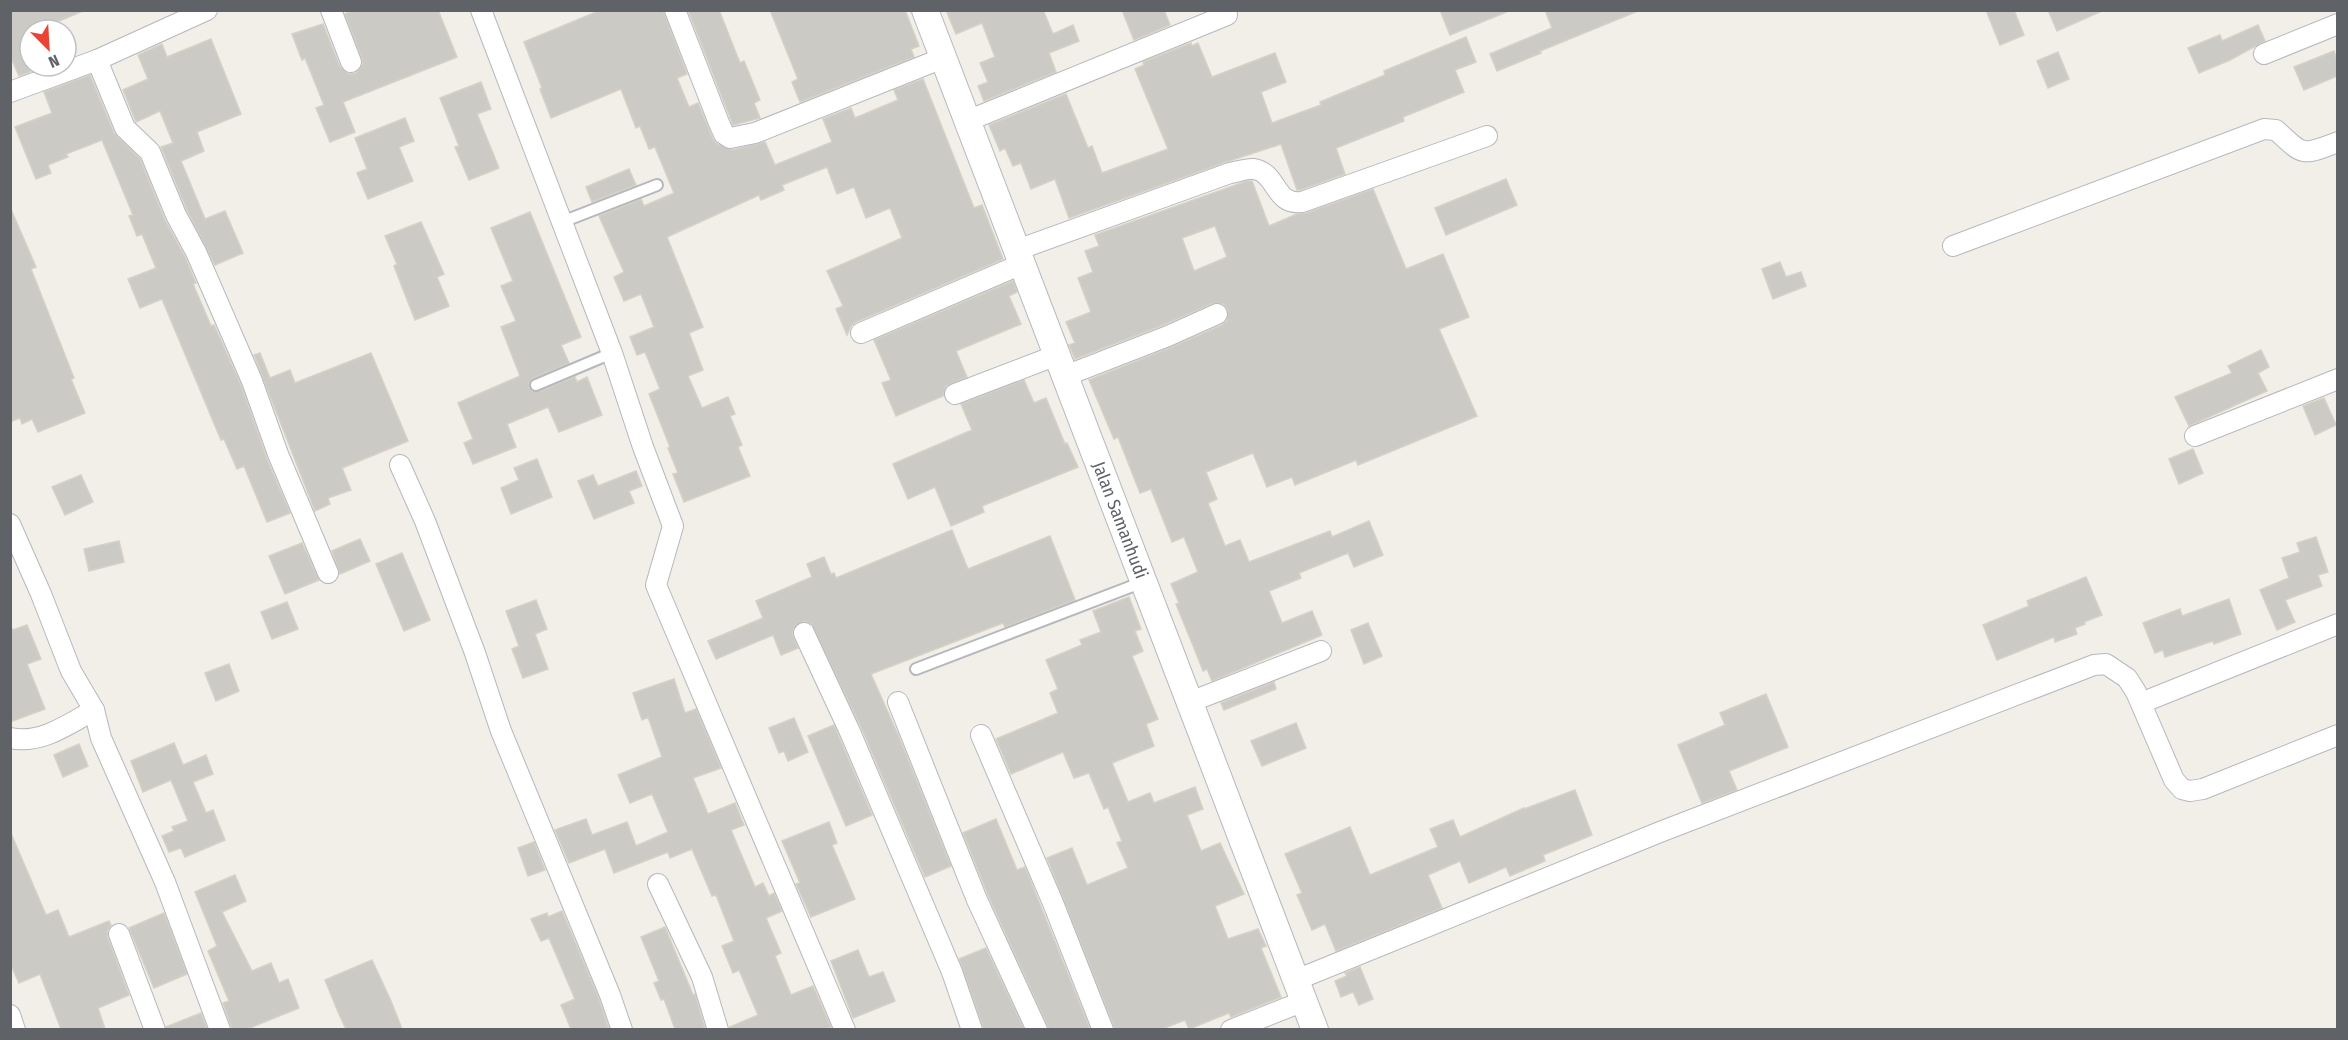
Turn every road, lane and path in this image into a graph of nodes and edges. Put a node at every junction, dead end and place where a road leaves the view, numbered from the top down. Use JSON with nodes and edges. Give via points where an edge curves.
{"nodes":[{"id":1,"x":207,"y":10,"type":"edge"},
{"id":2,"x":331,"y":10,"type":"edge"},
{"id":3,"x":481,"y":10,"type":"edge"},
{"id":4,"x":675,"y":10,"type":"edge"},
{"id":5,"x":925,"y":10,"type":"edge"},
{"id":6,"x":1227,"y":15,"type":"dead end"},
{"id":7,"x":2337,"y":24,"type":"edge"},
{"id":8,"x":2264,"y":54,"type":"dead end"},
{"id":9,"x":943,"y":58,"type":"junction"},
{"id":10,"x":97,"y":60,"type":"junction"},
{"id":11,"x":351,"y":62,"type":"dead end"},
{"id":12,"x":10,"y":92,"type":"edge"},
{"id":13,"x":967,"y":120,"type":"junction"},
{"id":14,"x":1486,"y":136,"type":"dead end"},
{"id":15,"x":2337,"y":142,"type":"edge"},
{"id":16,"x":657,"y":185,"type":"dead end"},
{"id":17,"x":562,"y":222,"type":"junction"},
{"id":18,"x":1953,"y":246,"type":"dead end"},
{"id":19,"x":1019,"y":257,"type":"junction"},
{"id":20,"x":1217,"y":314,"type":"dead end"},
{"id":21,"x":861,"y":333,"type":"dead end"},
{"id":22,"x":612,"y":353,"type":"junction"},
{"id":23,"x":1061,"y":365,"type":"junction"},
{"id":24,"x":2337,"y":379,"type":"edge"},
{"id":25,"x":536,"y":385,"type":"dead end"},
{"id":26,"x":955,"y":394,"type":"dead end"},
{"id":27,"x":2195,"y":436,"type":"dead end"},
{"id":28,"x":400,"y":465,"type":"dead end"},
{"id":29,"x":10,"y":524,"type":"edge"},
{"id":30,"x":328,"y":573,"type":"dead end"},
{"id":31,"x":1144,"y":582,"type":"junction"},
{"id":32,"x":2337,"y":624,"type":"edge"},
{"id":33,"x":804,"y":633,"type":"dead end"},
{"id":34,"x":1322,"y":651,"type":"dead end"},
{"id":35,"x":916,"y":669,"type":"dead end"},
{"id":36,"x":898,"y":702,"type":"dead end"},
{"id":37,"x":1190,"y":702,"type":"junction"},
{"id":38,"x":2141,"y":703,"type":"junction"},
{"id":39,"x":94,"y":710,"type":"junction"},
{"id":40,"x":981,"y":735,"type":"dead end"},
{"id":41,"x":2337,"y":735,"type":"edge"},
{"id":42,"x":10,"y":738,"type":"edge"},
{"id":43,"x":658,"y":884,"type":"dead end"},
{"id":44,"x":119,"y":934,"type":"dead end"},
{"id":45,"x":1300,"y":990,"type":"junction"},
{"id":46,"x":10,"y":1015,"type":"edge"},
{"id":47,"x":15,"y":1029,"type":"edge"},
{"id":48,"x":155,"y":1029,"type":"edge"},
{"id":49,"x":220,"y":1029,"type":"edge"},
{"id":50,"x":622,"y":1029,"type":"edge"},
{"id":51,"x":718,"y":1029,"type":"edge"},
{"id":52,"x":845,"y":1029,"type":"edge"},
{"id":53,"x":972,"y":1029,"type":"edge"},
{"id":54,"x":1037,"y":1029,"type":"edge"},
{"id":55,"x":1103,"y":1029,"type":"edge"},
{"id":56,"x":1231,"y":1029,"type":"edge"},
{"id":57,"x":1315,"y":1029,"type":"edge"}],
"edges":[{"from":1,"to":10,"type":"street"},
{"from":2,"to":11,"type":"street"},
{"from":3,"to":17,"type":"street"},
{"from":4,"to":9,"type":"street","via":[[719,123],[730,138],[755,133]]},
{"from":5,"to":9,"type":"street","name":"Jalan Samanhudi"},
{"from":6,"to":13,"type":"street"},
{"from":7,"to":8,"type":"street"},
{"from":9,"to":13,"type":"street","name":"Jalan Samanhudi"},
{"from":10,"to":12,"type":"street"},
{"from":10,"to":30,"type":"street","via":[[125,128],[150,152],[196,252]]},
{"from":13,"to":19,"type":"street","name":"Jalan Samanhudi"},
{"from":14,"to":19,"type":"street","via":[[1302,202],[1285,200],[1264,173],[1252,169],[1230,173]]},
{"from":15,"to":18,"type":"street","via":[[2312,152],[2299,151],[2276,130],[2264,129]]},
{"from":16,"to":17,"type":"lane"},
{"from":17,"to":22,"type":"street"},
{"from":19,"to":21,"type":"street"},
{"from":19,"to":23,"type":"street","name":"Jalan Samanhudi"},
{"from":20,"to":23,"type":"street","via":[[1168,336]]},
{"from":22,"to":25,"type":"lane"},
{"from":22,"to":52,"type":"street","via":[[673,526],[656,585]]},
{"from":23,"to":26,"type":"street"},
{"from":23,"to":31,"type":"street","name":"Jalan Samanhudi"},
{"from":24,"to":27,"type":"street"},
{"from":28,"to":50,"type":"street","via":[[425,521],[501,730]]},
{"from":29,"to":39,"type":"street","via":[[71,671]]},
{"from":31,"to":35,"type":"lane"},
{"from":31,"to":37,"type":"street","name":"Jalan Samanhudi"},
{"from":32,"to":38,"type":"street"},
{"from":33,"to":53,"type":"street","via":[[952,972]]},
{"from":34,"to":37,"type":"street"},
{"from":36,"to":54,"type":"street","via":[[977,900]]},
{"from":37,"to":45,"type":"street","name":"Jalan Samanhudi"},
{"from":38,"to":41,"type":"street","via":[[2174,780],[2190,791],[2217,784]]},
{"from":38,"to":45,"type":"street","via":[[2127,678],[2115,668],[2106,664],[2081,669],[1660,832]]},
{"from":39,"to":42,"type":"street","via":[[54,732]]},
{"from":39,"to":49,"type":"street","via":[[101,738],[165,882]]},
{"from":40,"to":55,"type":"street"},
{"from":43,"to":51,"type":"street","via":[[702,977]]},
{"from":44,"to":48,"type":"street"},
{"from":45,"to":56,"type":"street"},
{"from":45,"to":57,"type":"street","name":"Jalan Samanhudi"},
{"from":46,"to":47,"type":"street"}]}
